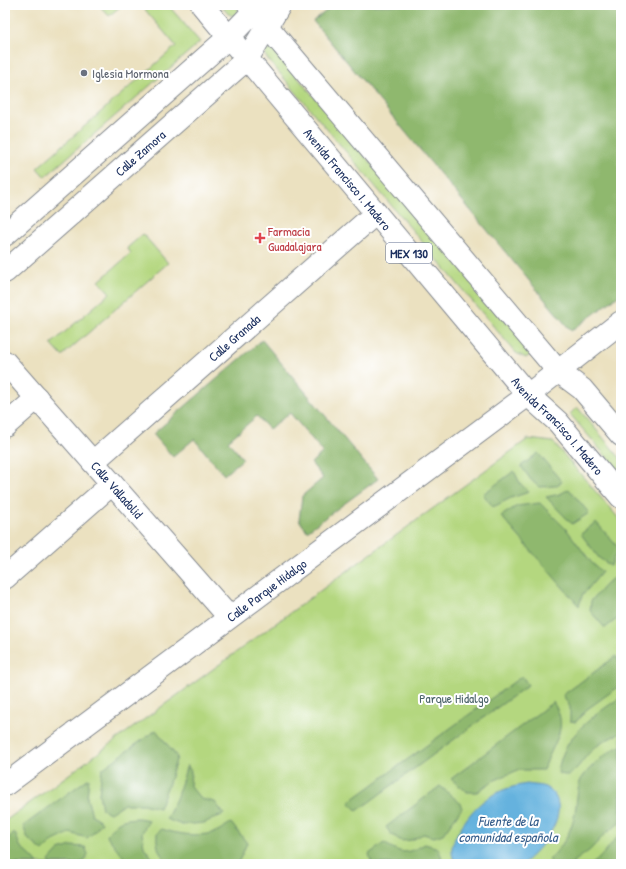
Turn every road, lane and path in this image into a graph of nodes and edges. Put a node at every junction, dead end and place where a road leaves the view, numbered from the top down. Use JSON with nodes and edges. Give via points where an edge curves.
{"nodes":[{"id":1,"x":202,"y":5,"type":"edge"},
{"id":2,"x":280,"y":5,"type":"edge"},
{"id":3,"x":260,"y":12,"type":"edge"},
{"id":4,"x":229,"y":37,"type":"junction"},
{"id":5,"x":247,"y":59,"type":"junction"},
{"id":6,"x":376,"y":214,"type":"junction"},
{"id":7,"x":5,"y":235,"type":"edge"},
{"id":8,"x":5,"y":272,"type":"edge"},
{"id":9,"x":621,"y":322,"type":"edge"},
{"id":10,"x":5,"y":362,"type":"edge"},
{"id":11,"x":558,"y":371,"type":"junction"},
{"id":12,"x":528,"y":395,"type":"junction"},
{"id":13,"x":37,"y":398,"type":"junction"},
{"id":14,"x":5,"y":426,"type":"edge"},
{"id":15,"x":621,"y":435,"type":"edge"},
{"id":16,"x":93,"y":462,"type":"junction"},
{"id":17,"x":112,"y":484,"type":"junction"},
{"id":18,"x":621,"y":497,"type":"edge"},
{"id":19,"x":5,"y":578,"type":"edge"},
{"id":20,"x":229,"y":617,"type":"junction"},
{"id":21,"x":5,"y":785,"type":"edge"}],
"edges":[{"from":1,"to":4,"type":"street","name":"Avenida Francisco I. Madero","number":"MEX 130"},
{"from":2,"to":3,"type":"street"},
{"from":3,"to":4,"type":"street"},
{"from":3,"to":5,"type":"street","name":"Calle Zamora"},
{"from":3,"to":11,"type":"street","number":"MEX 130"},
{"from":4,"to":5,"type":"street","name":"Avenida Francisco I. Madero","number":"MEX 130"},
{"from":4,"to":7,"type":"street"},
{"from":5,"to":6,"type":"street","name":"Avenida Francisco I. Madero","number":"MEX 130"},
{"from":5,"to":8,"type":"street","name":"Calle Zamora"},
{"from":6,"to":12,"type":"street","name":"Avenida Francisco I. Madero","number":"MEX 130"},
{"from":6,"to":16,"type":"street","name":"Calle Granada"},
{"from":9,"to":11,"type":"street","name":"Calle Parque Hidalgo"},
{"from":10,"to":13,"type":"street","name":"Calle Valladolid"},
{"from":11,"to":12,"type":"street","name":"Calle Parque Hidalgo"},
{"from":11,"to":15,"type":"street","number":"MEX 130","via":[[582,389]]},
{"from":12,"to":18,"type":"street","name":"Avenida Francisco I. Madero","number":"MEX 130","via":[[558,422]]},
{"from":12,"to":20,"type":"street","name":"Calle Parque Hidalgo"},
{"from":13,"to":14,"type":"street"},
{"from":13,"to":16,"type":"street","name":"Calle Valladolid"},
{"from":16,"to":17,"type":"street","name":"Calle Valladolid"},
{"from":17,"to":19,"type":"street"},
{"from":17,"to":20,"type":"street","name":"Calle Valladolid"},
{"from":20,"to":21,"type":"street","name":"Calle Parque Hidalgo"}]}
